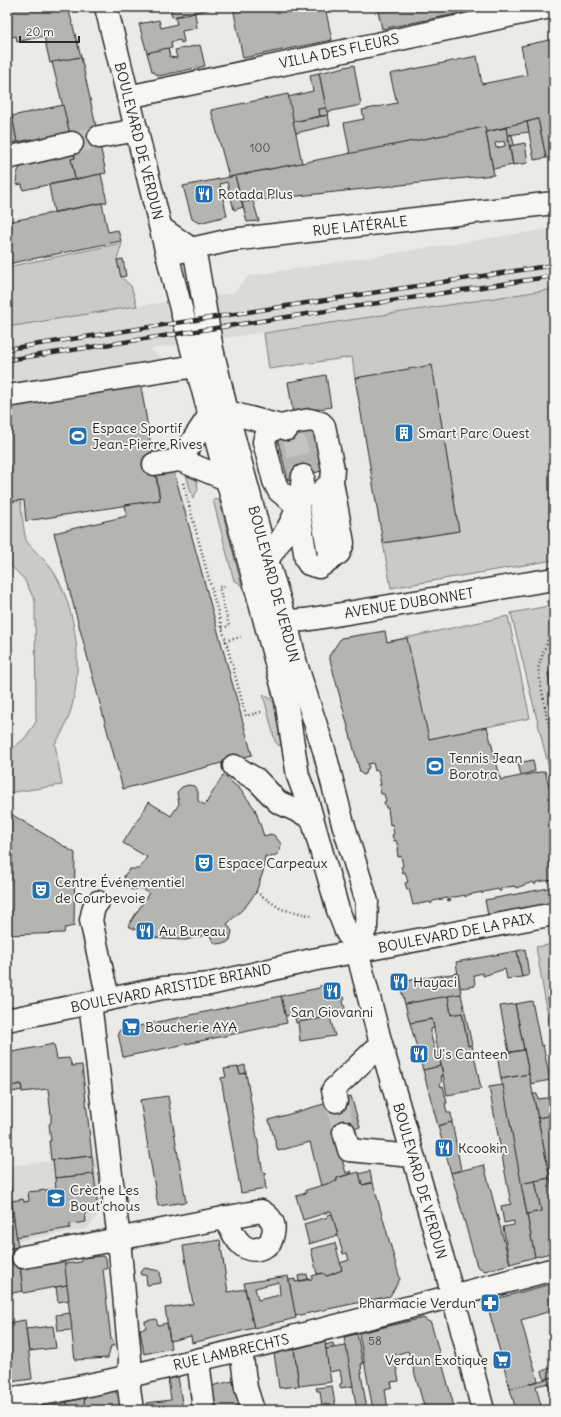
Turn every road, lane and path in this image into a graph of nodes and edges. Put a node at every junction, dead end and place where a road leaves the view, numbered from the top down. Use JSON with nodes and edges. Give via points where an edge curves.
{"nodes":[{"id":1,"x":106,"y":7,"type":"edge"},
{"id":2,"x":550,"y":7,"type":"edge"},
{"id":3,"x":128,"y":97,"type":"junction"},
{"id":4,"x":137,"y":130,"type":"junction"},
{"id":5,"x":99,"y":138,"type":"tunnel mouth"},
{"id":6,"x":72,"y":144,"type":"tunnel mouth"},
{"id":7,"x":7,"y":158,"type":"edge"},
{"id":8,"x":554,"y":203,"type":"edge"},
{"id":9,"x":160,"y":228,"type":"junction"},
{"id":10,"x":190,"y":248,"type":"junction"},
{"id":11,"x":167,"y":255,"type":"junction"},
{"id":12,"x":196,"y":366,"type":"junction"},
{"id":13,"x":7,"y":396,"type":"edge"},
{"id":14,"x":218,"y":414,"type":"junction"},
{"id":15,"x":288,"y":430,"type":"junction"},
{"id":16,"x":180,"y":460,"type":"junction"},
{"id":17,"x":154,"y":464,"type":"dead end"},
{"id":18,"x":304,"y":476,"type":"tunnel mouth"},
{"id":19,"x":226,"y":479,"type":"junction"},
{"id":20,"x":298,"y":506,"type":"junction"},
{"id":21,"x":267,"y":560,"type":"junction"},
{"id":22,"x":548,"y":580,"type":"edge"},
{"id":23,"x":226,"y":586,"type":"dead end"},
{"id":24,"x":263,"y":617,"type":"junction"},
{"id":25,"x":286,"y":621,"type":"junction"},
{"id":26,"x":222,"y":628,"type":"junction"},
{"id":27,"x":241,"y":637,"type":"dead end"},
{"id":28,"x":225,"y":641,"type":"junction"},
{"id":29,"x":261,"y":712,"type":"dead end"},
{"id":30,"x":554,"y":741,"type":"edge"},
{"id":31,"x":234,"y":766,"type":"dead end"},
{"id":32,"x":311,"y":817,"type":"junction"},
{"id":33,"x":256,"y":892,"type":"dead end"},
{"id":34,"x":98,"y":902,"type":"dead end"},
{"id":35,"x":554,"y":914,"type":"edge"},
{"id":36,"x":313,"y":916,"type":"dead end"},
{"id":37,"x":358,"y":951,"type":"junction"},
{"id":38,"x":99,"y":1001,"type":"junction"},
{"id":39,"x":7,"y":1020,"type":"edge"},
{"id":40,"x":380,"y":1044,"type":"junction"},
{"id":41,"x":336,"y":1101,"type":"tunnel mouth"},
{"id":42,"x":344,"y":1132,"type":"tunnel mouth"},
{"id":43,"x":412,"y":1156,"type":"junction"},
{"id":44,"x":225,"y":1217,"type":"dead end"},
{"id":45,"x":120,"y":1240,"type":"junction"},
{"id":46,"x":23,"y":1257,"type":"dead end"},
{"id":47,"x":554,"y":1269,"type":"edge"},
{"id":48,"x":452,"y":1297,"type":"junction"},
{"id":49,"x":241,"y":1350,"type":"junction"},
{"id":50,"x":198,"y":1360,"type":"junction"},
{"id":51,"x":129,"y":1376,"type":"junction"},
{"id":52,"x":7,"y":1398,"type":"edge"},
{"id":53,"x":132,"y":1410,"type":"edge"},
{"id":54,"x":204,"y":1410,"type":"edge"},
{"id":55,"x":253,"y":1410,"type":"edge"},
{"id":56,"x":483,"y":1410,"type":"edge"}],
"edges":[{"from":1,"to":3,"type":"street","name":"BOULEVARD DE VERDUN"},
{"from":2,"to":3,"type":"street","name":"VILLA DES FLEURS"},
{"from":3,"to":4,"type":"street","name":"BOULEVARD DE VERDUN"},
{"from":4,"to":5,"type":"street"},
{"from":4,"to":9,"type":"street","name":"BOULEVARD DE VERDUN"},
{"from":6,"to":7,"type":"street"},
{"from":8,"to":10,"type":"street","name":"RUE LATÉRALE","via":[[230,240]]},
{"from":9,"to":10,"type":"street","name":"BOULEVARD DE VERDUN"},
{"from":9,"to":11,"type":"street","name":"BOULEVARD DE VERDUN"},
{"from":10,"to":11,"type":"street","name":"RUE LATÉRALE"},
{"from":10,"to":14,"type":"street","name":"BOULEVARD DE VERDUN","via":[[196,259],[212,349]]},
{"from":11,"to":12,"type":"street","name":"BOULEVARD DE VERDUN"},
{"from":12,"to":13,"type":"street"},
{"from":12,"to":14,"type":"street","name":"BOULEVARD DE VERDUN"},
{"from":14,"to":15,"type":"street"},
{"from":14,"to":16,"type":"street"},
{"from":14,"to":19,"type":"street","name":"BOULEVARD DE VERDUN"},
{"from":14,"to":21,"type":"street","name":"BOULEVARD DE VERDUN"},
{"from":15,"to":20,"type":"street","via":[[270,431],[264,442],[279,491]]},
{"from":15,"to":20,"type":"street","via":[[310,420],[324,426],[343,543],[339,553],[319,567],[309,564],[306,559]]},
{"from":16,"to":17,"type":"street"},
{"from":16,"to":19,"type":"street"},
{"from":16,"to":26,"type":"path","via":[[179,471]]},
{"from":18,"to":20,"type":"street"},
{"from":19,"to":24,"type":"street","name":"BOULEVARD DE VERDUN"},
{"from":20,"to":21,"type":"street","via":[[290,526]]},
{"from":21,"to":25,"type":"street","name":"BOULEVARD DE VERDUN"},
{"from":22,"to":25,"type":"street","name":"AVENUE DUBONNET"},
{"from":22,"to":30,"type":"path","via":[[550,633],[538,668],[547,719]]},
{"from":23,"to":26,"type":"path","via":[[219,587],[229,626]]},
{"from":24,"to":25,"type":"street","name":"AVENUE DUBONNET"},
{"from":24,"to":32,"type":"street","name":"BOULEVARD DE VERDUN","via":[[287,706],[298,776]]},
{"from":25,"to":37,"type":"street","name":"BOULEVARD DE VERDUN","via":[[296,664],[324,750],[367,902],[366,928]]},
{"from":26,"to":28,"type":"path"},
{"from":27,"to":28,"type":"path"},
{"from":28,"to":29,"type":"path","via":[[246,716]]},
{"from":31,"to":32,"type":"street","via":[[257,780],[278,802]]},
{"from":32,"to":37,"type":"street","name":"BOULEVARD DE VERDUN","via":[[338,910],[346,931]]},
{"from":33,"to":36,"type":"path","via":[[281,909]]},
{"from":34,"to":38,"type":"street","via":[[91,920]]},
{"from":35,"to":37,"type":"street","name":"BOULEVARD DE LA PAIX"},
{"from":37,"to":38,"type":"street","name":"BOULEVARD ARISTIDE BRIAND","via":[[210,984],[163,988]]},
{"from":37,"to":40,"type":"street","name":"BOULEVARD DE VERDUN"},
{"from":38,"to":39,"type":"street","name":"BOULEVARD ARISTIDE BRIAND"},
{"from":38,"to":45,"type":"street"},
{"from":40,"to":41,"type":"street","via":[[333,1090]]},
{"from":40,"to":43,"type":"street","name":"BOULEVARD DE VERDUN"},
{"from":42,"to":43,"type":"street","via":[[349,1150]]},
{"from":43,"to":48,"type":"street","name":"BOULEVARD DE VERDUN"},
{"from":44,"to":45,"type":"street"},
{"from":45,"to":46,"type":"street"},
{"from":45,"to":51,"type":"street","via":[[130,1359]]},
{"from":47,"to":48,"type":"street","name":"RUE LAMBRECHTS"},
{"from":48,"to":49,"type":"street","name":"RUE LAMBRECHTS"},
{"from":48,"to":56,"type":"street","name":"BOULEVARD DE VERDUN"},
{"from":49,"to":50,"type":"street","name":"RUE LAMBRECHTS"},
{"from":49,"to":55,"type":"street","via":[[246,1388]]},
{"from":50,"to":51,"type":"street","name":"RUE LAMBRECHTS"},
{"from":50,"to":54,"type":"street"},
{"from":51,"to":52,"type":"street","name":"RUE LAMBRECHTS"},
{"from":51,"to":53,"type":"street"}]}
